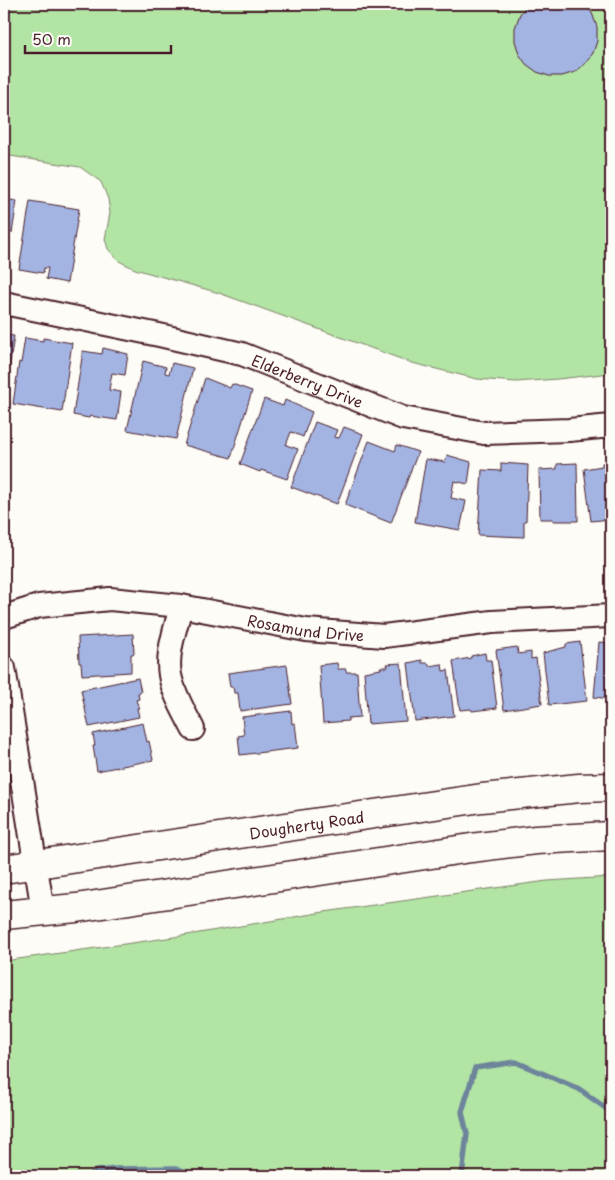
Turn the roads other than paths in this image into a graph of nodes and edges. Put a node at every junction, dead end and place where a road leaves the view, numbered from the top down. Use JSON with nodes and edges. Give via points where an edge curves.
{"nodes":[{"id":1,"x":4,"y":303,"type":"edge"},
{"id":2,"x":611,"y":426,"type":"edge"},
{"id":3,"x":181,"y":606,"type":"junction"},
{"id":4,"x":611,"y":616,"type":"edge"},
{"id":5,"x":4,"y":617,"type":"edge"},
{"id":6,"x":4,"y":668,"type":"edge"},
{"id":7,"x":193,"y":729,"type":"dead end"},
{"id":8,"x":611,"y":787,"type":"edge"},
{"id":9,"x":611,"y":836,"type":"edge"},
{"id":10,"x":35,"y":864,"type":"junction"},
{"id":11,"x":4,"y":869,"type":"edge"},
{"id":12,"x":43,"y":911,"type":"junction"},
{"id":13,"x":4,"y":915,"type":"edge"}],
"edges":[{"from":1,"to":2,"type":"street","name":"Elderberry Drive","via":[[242,354],[403,418],[484,433]]},
{"from":3,"to":4,"type":"street","name":"Rosamund Drive","via":[[306,630],[384,636],[492,622]]},
{"from":3,"to":5,"type":"street","name":"Rosamund Drive","via":[[110,599],[39,606]]},
{"from":3,"to":7,"type":"street","via":[[169,655],[170,676]]},
{"from":6,"to":10,"type":"street"},
{"from":8,"to":10,"type":"main road","name":"Dougherty Road","via":[[482,798]]},
{"from":9,"to":12,"type":"main road","via":[[480,847]]},
{"from":10,"to":11,"type":"main road","name":"Dougherty Road"},
{"from":10,"to":12,"type":"street"},
{"from":12,"to":13,"type":"main road"}]}
